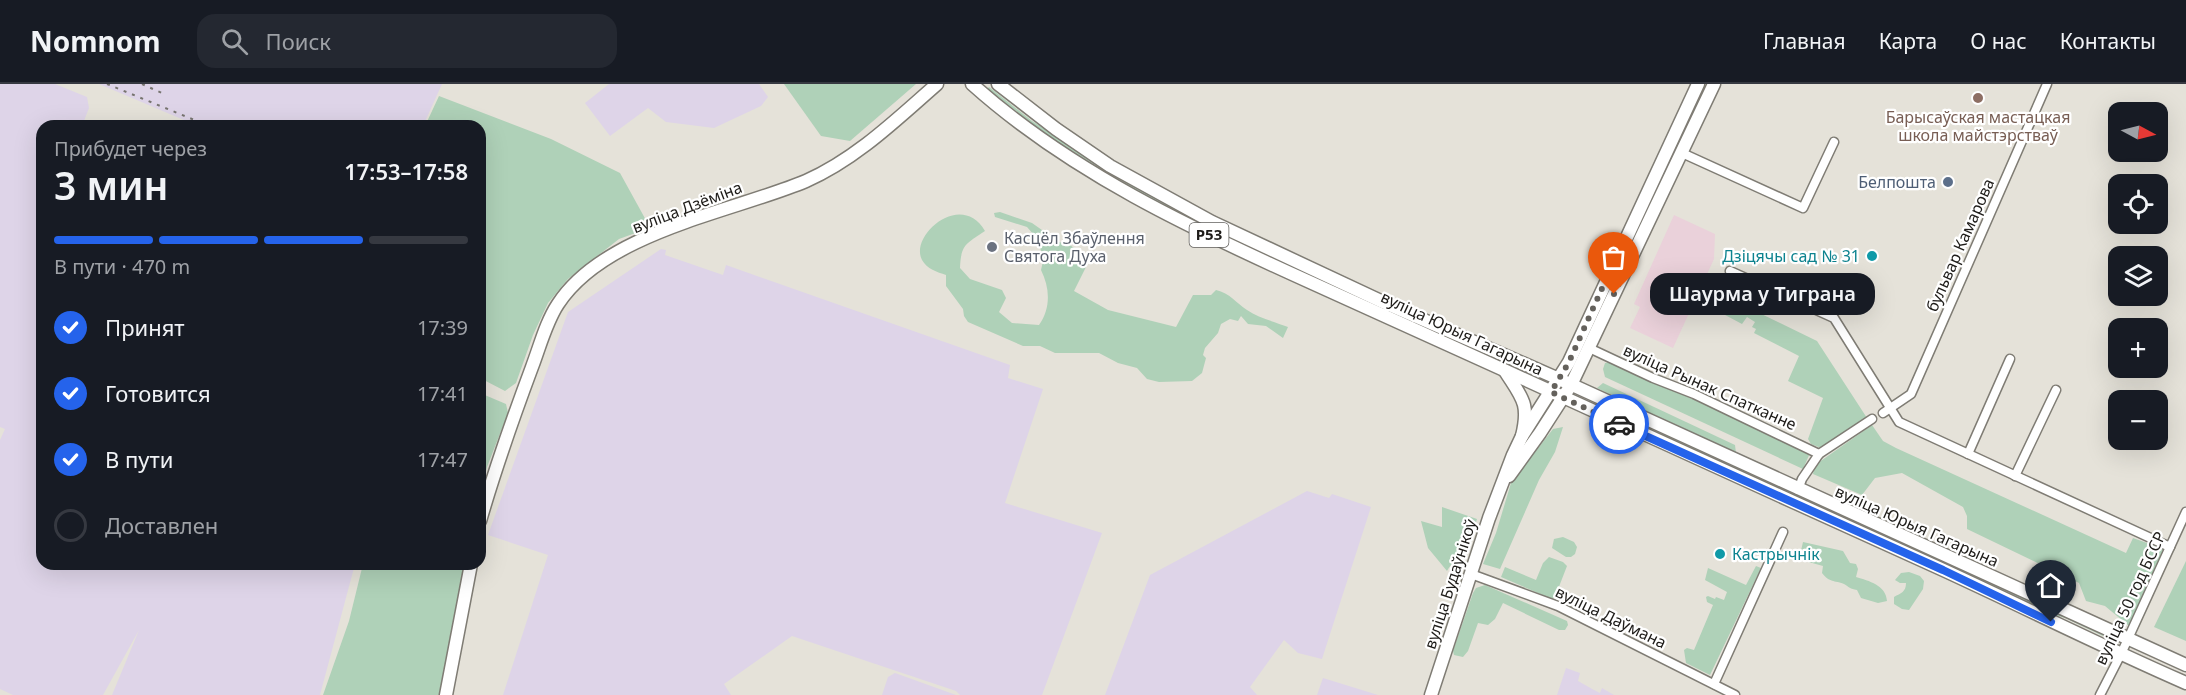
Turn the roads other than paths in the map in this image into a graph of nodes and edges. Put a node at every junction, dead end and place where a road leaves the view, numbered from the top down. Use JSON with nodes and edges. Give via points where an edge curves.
{"nodes":[{"id":1,"x":938,"y":84,"type":"edge"},
{"id":2,"x":972,"y":84,"type":"edge"},
{"id":3,"x":998,"y":84,"type":"edge"},
{"id":4,"x":1698,"y":84,"type":"edge"},
{"id":5,"x":1714,"y":84,"type":"edge"},
{"id":6,"x":2047,"y":84,"type":"edge"},
{"id":7,"x":1834,"y":142,"type":"dead end"},
{"id":8,"x":1669,"y":147,"type":"junction"},
{"id":9,"x":1682,"y":153,"type":"junction"},
{"id":10,"x":1629,"y":248,"type":"junction"},
{"id":11,"x":1730,"y":272,"type":"dead end"},
{"id":12,"x":1589,"y":348,"type":"junction"},
{"id":13,"x":2010,"y":359,"type":"dead end"},
{"id":14,"x":1504,"y":370,"type":"junction"},
{"id":15,"x":1559,"y":379,"type":"junction"},
{"id":16,"x":1571,"y":385,"type":"junction"},
{"id":17,"x":2056,"y":390,"type":"dead end"},
{"id":18,"x":1551,"y":392,"type":"junction"},
{"id":19,"x":1564,"y":398,"type":"junction"},
{"id":20,"x":1886,"y":410,"type":"junction"},
{"id":21,"x":1872,"y":419,"type":"dead end"},
{"id":22,"x":1522,"y":436,"type":"junction"},
{"id":23,"x":1819,"y":454,"type":"junction"},
{"id":24,"x":1968,"y":454,"type":"junction"},
{"id":25,"x":2015,"y":476,"type":"junction"},
{"id":26,"x":1503,"y":484,"type":"junction"},
{"id":27,"x":1798,"y":490,"type":"junction"},
{"id":28,"x":486,"y":503,"type":"edge"},
{"id":29,"x":2186,"y":512,"type":"edge"},
{"id":30,"x":1783,"y":532,"type":"dead end"},
{"id":31,"x":2170,"y":547,"type":"junction"},
{"id":32,"x":470,"y":570,"type":"edge"},
{"id":33,"x":1471,"y":574,"type":"junction"},
{"id":34,"x":2128,"y":639,"type":"junction"},
{"id":35,"x":2121,"y":654,"type":"junction"},
{"id":36,"x":2186,"y":665,"type":"edge"},
{"id":37,"x":2186,"y":683,"type":"edge"},
{"id":38,"x":1714,"y":684,"type":"junction"},
{"id":39,"x":446,"y":695,"type":"edge"},
{"id":40,"x":1431,"y":695,"type":"edge"},
{"id":41,"x":1735,"y":695,"type":"edge"},
{"id":42,"x":2100,"y":695,"type":"edge"}],
"edges":[{"from":1,"to":28,"type":"main road","name":"вуліца Дзёміна","via":[[831,168],[661,231],[605,259],[578,281],[558,303],[549,322]]},
{"from":2,"to":14,"type":"main road","name":"вуліца Юрыя Гагарына","number":"Р53","via":[[1048,144],[1157,208],[1261,260]]},
{"from":3,"to":15,"type":"main road","name":"вуліца Юрыя Гагарына","number":"Р53","via":[[1088,151],[1171,201],[1280,255]]},
{"from":4,"to":8,"type":"main road","name":"вуліца Будаўнікоў"},
{"from":5,"to":9,"type":"main road","name":"вуліца Будаўнікоў"},
{"from":6,"to":20,"type":"street","name":"бульвар Камарова","via":[[1911,394]]},
{"from":7,"to":9,"type":"street","via":[[1803,208]]},
{"from":8,"to":9,"type":"main road"},
{"from":8,"to":10,"type":"main road","name":"вуліца Будаўнікоў"},
{"from":9,"to":10,"type":"main road","name":"вуліца Будаўнікоў"},
{"from":10,"to":12,"type":"main road","name":"вуліца Будаўнікоў"},
{"from":10,"to":15,"type":"main road","name":"вуліца Будаўнікоў"},
{"from":11,"to":20,"type":"street","via":[[1834,318]]},
{"from":12,"to":16,"type":"main road","name":"вуліца Будаўнікоў"},
{"from":12,"to":23,"type":"street","name":"вуліца Рынак Спатканне"},
{"from":13,"to":24,"type":"street"},
{"from":14,"to":18,"type":"main road","name":"вуліца Юрыя Гагарына","number":"Р53"},
{"from":14,"to":22,"type":"main road","via":[[1524,401]]},
{"from":15,"to":16,"type":"main road","name":"вуліца Юрыя Гагарына","number":"Р53"},
{"from":15,"to":18,"type":"main road","name":"вуліца Будаўнікоў"},
{"from":16,"to":19,"type":"main road","name":"вуліца Будаўнікоў"},
{"from":16,"to":27,"type":"main road","name":"вуліца Юрыя Гагарына","number":"Р53"},
{"from":17,"to":25,"type":"street"},
{"from":18,"to":19,"type":"main road","name":"вуліца Юрыя Гагарына","number":"Р53"},
{"from":18,"to":22,"type":"main road","name":"вуліца Будаўнікоў"},
{"from":19,"to":26,"type":"main road","name":"вуліца Будаўнікоў"},
{"from":19,"to":35,"type":"main road","name":"вуліца Юрыя Гагарына","number":"Р53"},
{"from":20,"to":24,"type":"street","via":[[1899,422]]},
{"from":21,"to":23,"type":"street"},
{"from":22,"to":26,"type":"main road","name":"вуліца Будаўнікоў"},
{"from":23,"to":27,"type":"street"},
{"from":24,"to":25,"type":"street"},
{"from":25,"to":31,"type":"street"},
{"from":26,"to":33,"type":"main road","name":"вуліца Будаўнікоў"},
{"from":27,"to":34,"type":"main road","name":"вуліца Юрыя Гагарына","number":"Р53"},
{"from":29,"to":31,"type":"street","name":"вуліца 50 год БССР"},
{"from":30,"to":38,"type":"street"},
{"from":31,"to":34,"type":"street","name":"вуліца 50 год БССР"},
{"from":32,"to":39,"type":"main road"},
{"from":33,"to":38,"type":"street","name":"вуліца Даўмана","via":[[1558,606]]},
{"from":33,"to":40,"type":"main road","name":"вуліца Будаўнікоў"},
{"from":34,"to":35,"type":"street","name":"вуліца 50 год БССР"},
{"from":34,"to":36,"type":"main road","name":"вуліца Юрыя Гагарына","number":"Р53"},
{"from":35,"to":37,"type":"main road","name":"вуліца Юрыя Гагарына","number":"Р53"},
{"from":35,"to":42,"type":"street","name":"вуліца 50 год БССР"},
{"from":38,"to":41,"type":"street","name":"вуліца Даўмана"}]}
